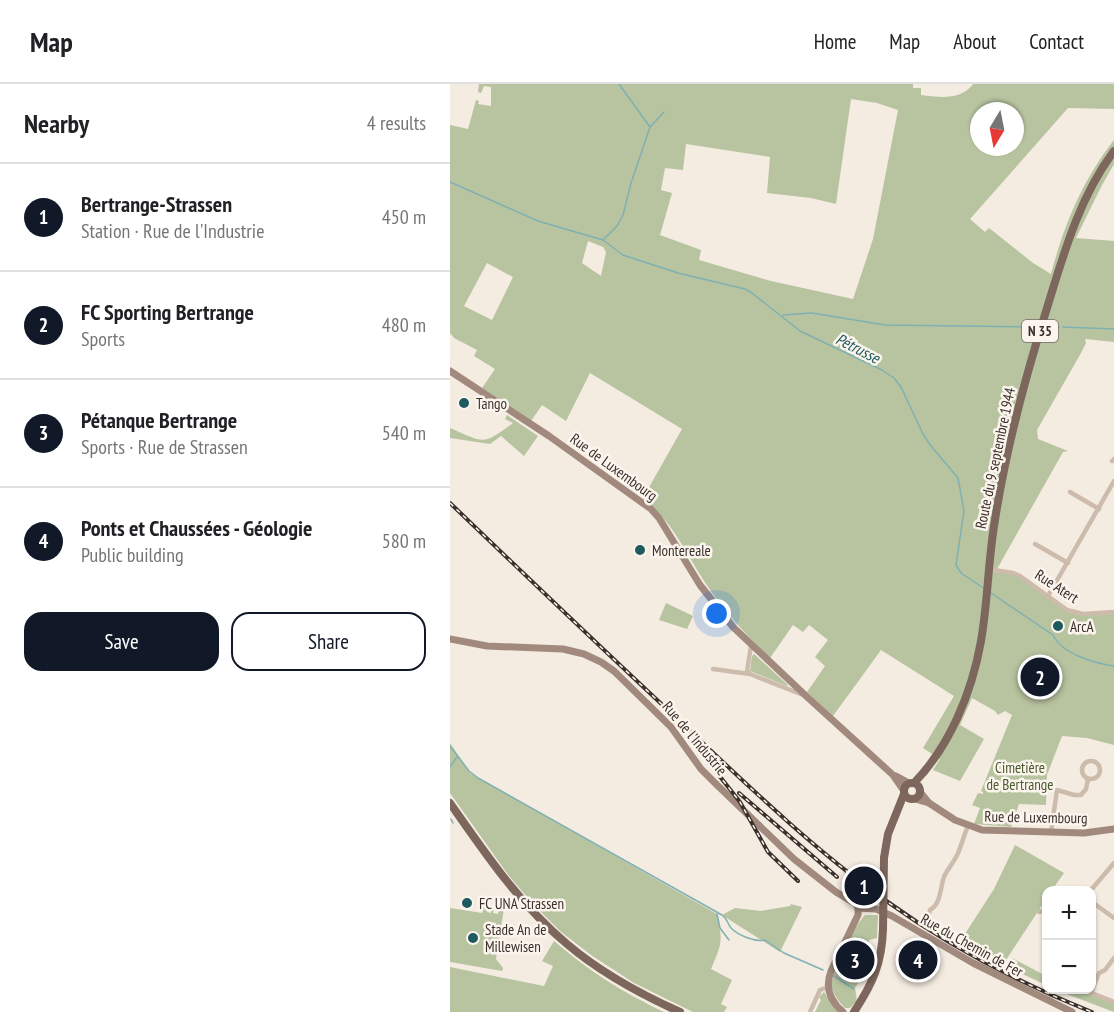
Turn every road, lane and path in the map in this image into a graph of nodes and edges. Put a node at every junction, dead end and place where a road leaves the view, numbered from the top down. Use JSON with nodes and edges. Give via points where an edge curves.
{"nodes":[{"id":1,"x":1114,"y":151,"type":"edge"},
{"id":2,"x":450,"y":371,"type":"edge"},
{"id":3,"x":1114,"y":481,"type":"edge"},
{"id":4,"x":1070,"y":492,"type":"dead end"},
{"id":5,"x":1099,"y":508,"type":"junction"},
{"id":6,"x":1035,"y":544,"type":"dead end"},
{"id":7,"x":1068,"y":563,"type":"junction"},
{"id":8,"x":988,"y":569,"type":"junction"},
{"id":9,"x":1048,"y":596,"type":"junction"},
{"id":10,"x":1114,"y":612,"type":"edge"},
{"id":11,"x":450,"y":639,"type":"edge"},
{"id":12,"x":751,"y":646,"type":"junction"},
{"id":13,"x":713,"y":669,"type":"dead end"},
{"id":14,"x":750,"y":675,"type":"junction"},
{"id":15,"x":805,"y":695,"type":"junction"},
{"id":16,"x":893,"y":775,"type":"junction"},
{"id":17,"x":1088,"y":779,"type":"junction"},
{"id":18,"x":916,"y":787,"type":"junction"},
{"id":19,"x":904,"y":793,"type":"junction"},
{"id":20,"x":913,"y":799,"type":"junction"},
{"id":21,"x":450,"y":803,"type":"edge"},
{"id":22,"x":929,"y":803,"type":"junction"},
{"id":23,"x":898,"y":812,"type":"junction"},
{"id":24,"x":968,"y":826,"type":"junction"},
{"id":25,"x":1114,"y":829,"type":"edge"},
{"id":26,"x":1052,"y":832,"type":"junction"},
{"id":27,"x":1114,"y":863,"type":"edge"},
{"id":28,"x":1095,"y":886,"type":"edge"},
{"id":29,"x":1096,"y":905,"type":"edge"},
{"id":30,"x":858,"y":908,"type":"junction"},
{"id":31,"x":1042,"y":911,"type":"edge"},
{"id":32,"x":1039,"y":912,"type":"dead end"},
{"id":33,"x":928,"y":914,"type":"dead end"},
{"id":34,"x":1114,"y":918,"type":"edge"},
{"id":35,"x":1114,"y":958,"type":"edge"},
{"id":36,"x":1096,"y":981,"type":"edge"},
{"id":37,"x":828,"y":987,"type":"junction"},
{"id":38,"x":1094,"y":994,"type":"edge"},
{"id":39,"x":1114,"y":1002,"type":"edge"},
{"id":40,"x":680,"y":1012,"type":"edge"},
{"id":41,"x":810,"y":1012,"type":"edge"},
{"id":42,"x":843,"y":1012,"type":"edge"},
{"id":43,"x":854,"y":1012,"type":"edge"},
{"id":44,"x":1072,"y":1012,"type":"edge"}],
"edges":[{"from":1,"to":8,"type":"main road","name":"Route du 9 septembre 1944","number":"N 35","via":[[1093,183],[1068,237],[1027,372],[1001,481]]},
{"from":2,"to":12,"type":"street","name":"Rue de Luxembourg","via":[[651,509],[712,600]]},
{"from":3,"to":5,"type":"street"},
{"from":4,"to":5,"type":"street"},
{"from":5,"to":7,"type":"street"},
{"from":6,"to":7,"type":"street"},
{"from":7,"to":9,"type":"street"},
{"from":8,"to":9,"type":"street","name":"Rue Atert","via":[[1013,573]]},
{"from":8,"to":18,"type":"main road","name":"Route du 9 septembre 1944","number":"N 35","via":[[981,641],[967,695]]},
{"from":9,"to":10,"type":"street","name":"Rue Atert","via":[[1074,612]]},
{"from":11,"to":30,"type":"street","name":"Rue de l'Industrie","via":[[487,646],[562,649],[601,662],[672,727],[701,769],[739,807],[794,859]]},
{"from":12,"to":14,"type":"street","via":[[747,671]]},
{"from":12,"to":15,"type":"street","name":"Rue de Luxembourg"},
{"from":13,"to":14,"type":"street","name":"Rue de Luxembourg"},
{"from":14,"to":15,"type":"street","name":"Rue de Luxembourg"},
{"from":15,"to":16,"type":"street","name":"Rue de Luxembourg"},
{"from":16,"to":18,"type":"street","name":"Rue de Luxembourg"},
{"from":16,"to":19,"type":"street","name":"Rue de Luxembourg"},
{"from":17,"to":17,"type":"street","via":[[1100,772],[1095,762],[1086,762],[1082,768]]},
{"from":17,"to":26,"type":"street","via":[[1081,795],[1057,790]]},
{"from":18,"to":19,"type":"main road","via":[[905,786]]},
{"from":18,"to":20,"type":"main road"},
{"from":18,"to":22,"type":"street","name":"Rue de Luxembourg"},
{"from":19,"to":20,"type":"main road"},
{"from":19,"to":23,"type":"main road"},
{"from":20,"to":22,"type":"street","name":"Rue de Luxembourg"},
{"from":20,"to":23,"type":"main road"},
{"from":21,"to":40,"type":"main road","via":[[512,888],[566,944],[620,982]]},
{"from":22,"to":24,"type":"street","name":"Rue de Luxembourg"},
{"from":23,"to":43,"type":"main road","bridge":true,"via":[[888,834],[884,858],[881,957]]},
{"from":24,"to":26,"type":"street","name":"Rue de Luxembourg"},
{"from":24,"to":33,"type":"street"},
{"from":25,"to":26,"type":"street","name":"Rue de Luxembourg"},
{"from":27,"to":28,"type":"street"},
{"from":29,"to":34,"type":"street"},
{"from":30,"to":37,"type":"street"},
{"from":30,"to":44,"type":"street","name":"Rue du Chemin de Fer","via":[[876,909],[892,916],[973,963]]},
{"from":31,"to":32,"type":"street"},
{"from":35,"to":36,"type":"street"},
{"from":37,"to":41,"type":"street","via":[[820,990]]},
{"from":37,"to":42,"type":"street","via":[[833,1002]]},
{"from":38,"to":39,"type":"street"}]}
